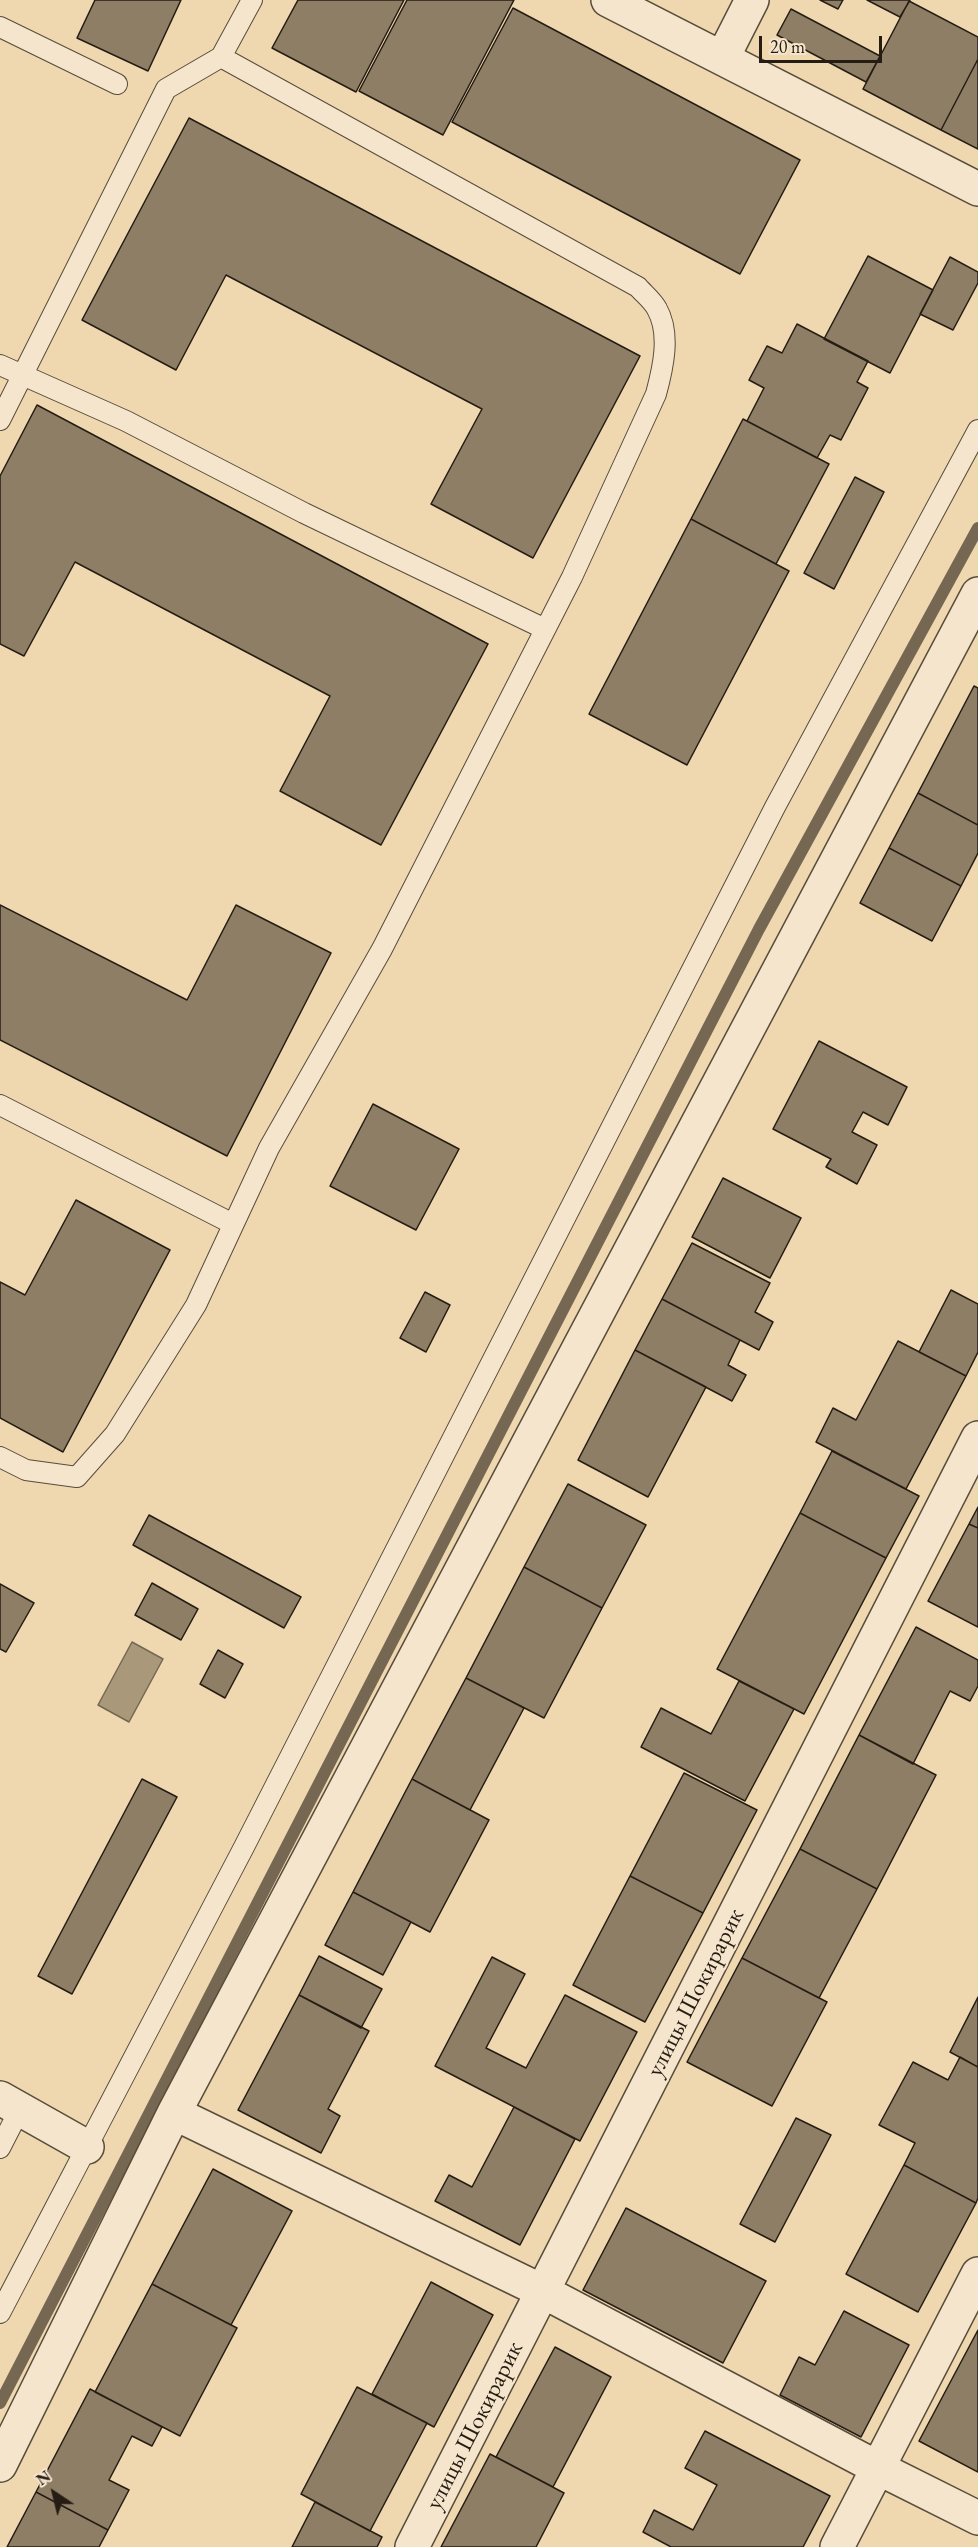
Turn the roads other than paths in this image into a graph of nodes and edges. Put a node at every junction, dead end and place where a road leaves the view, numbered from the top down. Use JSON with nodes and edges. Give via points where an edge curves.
{"nodes":[{"id":1,"x":252,"y":0,"type":"edge"},
{"id":2,"x":608,"y":0,"type":"edge"},
{"id":3,"x":752,"y":0,"type":"edge"},
{"id":4,"x":0,"y":27,"type":"edge"},
{"id":5,"x":221,"y":57,"type":"junction"},
{"id":6,"x":723,"y":57,"type":"junction"},
{"id":7,"x":117,"y":84,"type":"dead end"},
{"id":8,"x":978,"y":189,"type":"edge"},
{"id":9,"x":0,"y":365,"type":"edge"},
{"id":10,"x":24,"y":375,"type":"junction"},
{"id":11,"x":0,"y":420,"type":"edge"},
{"id":12,"x":978,"y":430,"type":"edge"},
{"id":13,"x":978,"y":594,"type":"edge"},
{"id":14,"x":545,"y":629,"type":"junction"},
{"id":15,"x":0,"y":1105,"type":"edge"},
{"id":16,"x":233,"y":1224,"type":"junction"},
{"id":17,"x":978,"y":1438,"type":"edge"},
{"id":18,"x":0,"y":1457,"type":"edge"},
{"id":19,"x":10,"y":2104,"type":"edge"},
{"id":20,"x":174,"y":2113,"type":"junction"},
{"id":21,"x":87,"y":2147,"type":"junction"},
{"id":22,"x":0,"y":2148,"type":"edge"},
{"id":23,"x":978,"y":2274,"type":"edge"},
{"id":24,"x":544,"y":2292,"type":"junction"},
{"id":25,"x":0,"y":2313,"type":"edge"},
{"id":26,"x":0,"y":2465,"type":"edge"},
{"id":27,"x":878,"y":2468,"type":"junction"},
{"id":28,"x":978,"y":2518,"type":"edge"},
{"id":29,"x":412,"y":2547,"type":"edge"},
{"id":30,"x":837,"y":2547,"type":"edge"}],
"edges":[{"from":1,"to":5,"type":"lane"},
{"from":2,"to":6,"type":"street"},
{"from":3,"to":6,"type":"street"},
{"from":4,"to":7,"type":"lane"},
{"from":5,"to":10,"type":"lane","via":[[166,89]]},
{"from":5,"to":14,"type":"lane","via":[[638,287],[657,309],[664,336],[663,366],[656,394]]},
{"from":6,"to":8,"type":"street"},
{"from":9,"to":10,"type":"lane"},
{"from":10,"to":11,"type":"lane"},
{"from":10,"to":14,"type":"lane","via":[[126,421],[304,513]]},
{"from":12,"to":21,"type":"lane","via":[[770,817]]},
{"from":13,"to":20,"type":"street"},
{"from":14,"to":16,"type":"lane","via":[[382,949],[269,1148]]},
{"from":15,"to":16,"type":"lane"},
{"from":16,"to":18,"type":"lane","via":[[196,1305],[115,1434],[77,1477],[26,1470]]},
{"from":17,"to":24,"type":"street","name":"улицы Шокирарик"},
{"from":19,"to":21,"type":"street"},
{"from":19,"to":22,"type":"lane"},
{"from":20,"to":24,"type":"street"},
{"from":20,"to":26,"type":"street"},
{"from":21,"to":25,"type":"lane"},
{"from":23,"to":27,"type":"street"},
{"from":24,"to":27,"type":"street"},
{"from":24,"to":29,"type":"street","name":"улицы Шокирарик"},
{"from":27,"to":28,"type":"street"},
{"from":27,"to":30,"type":"street"}]}
